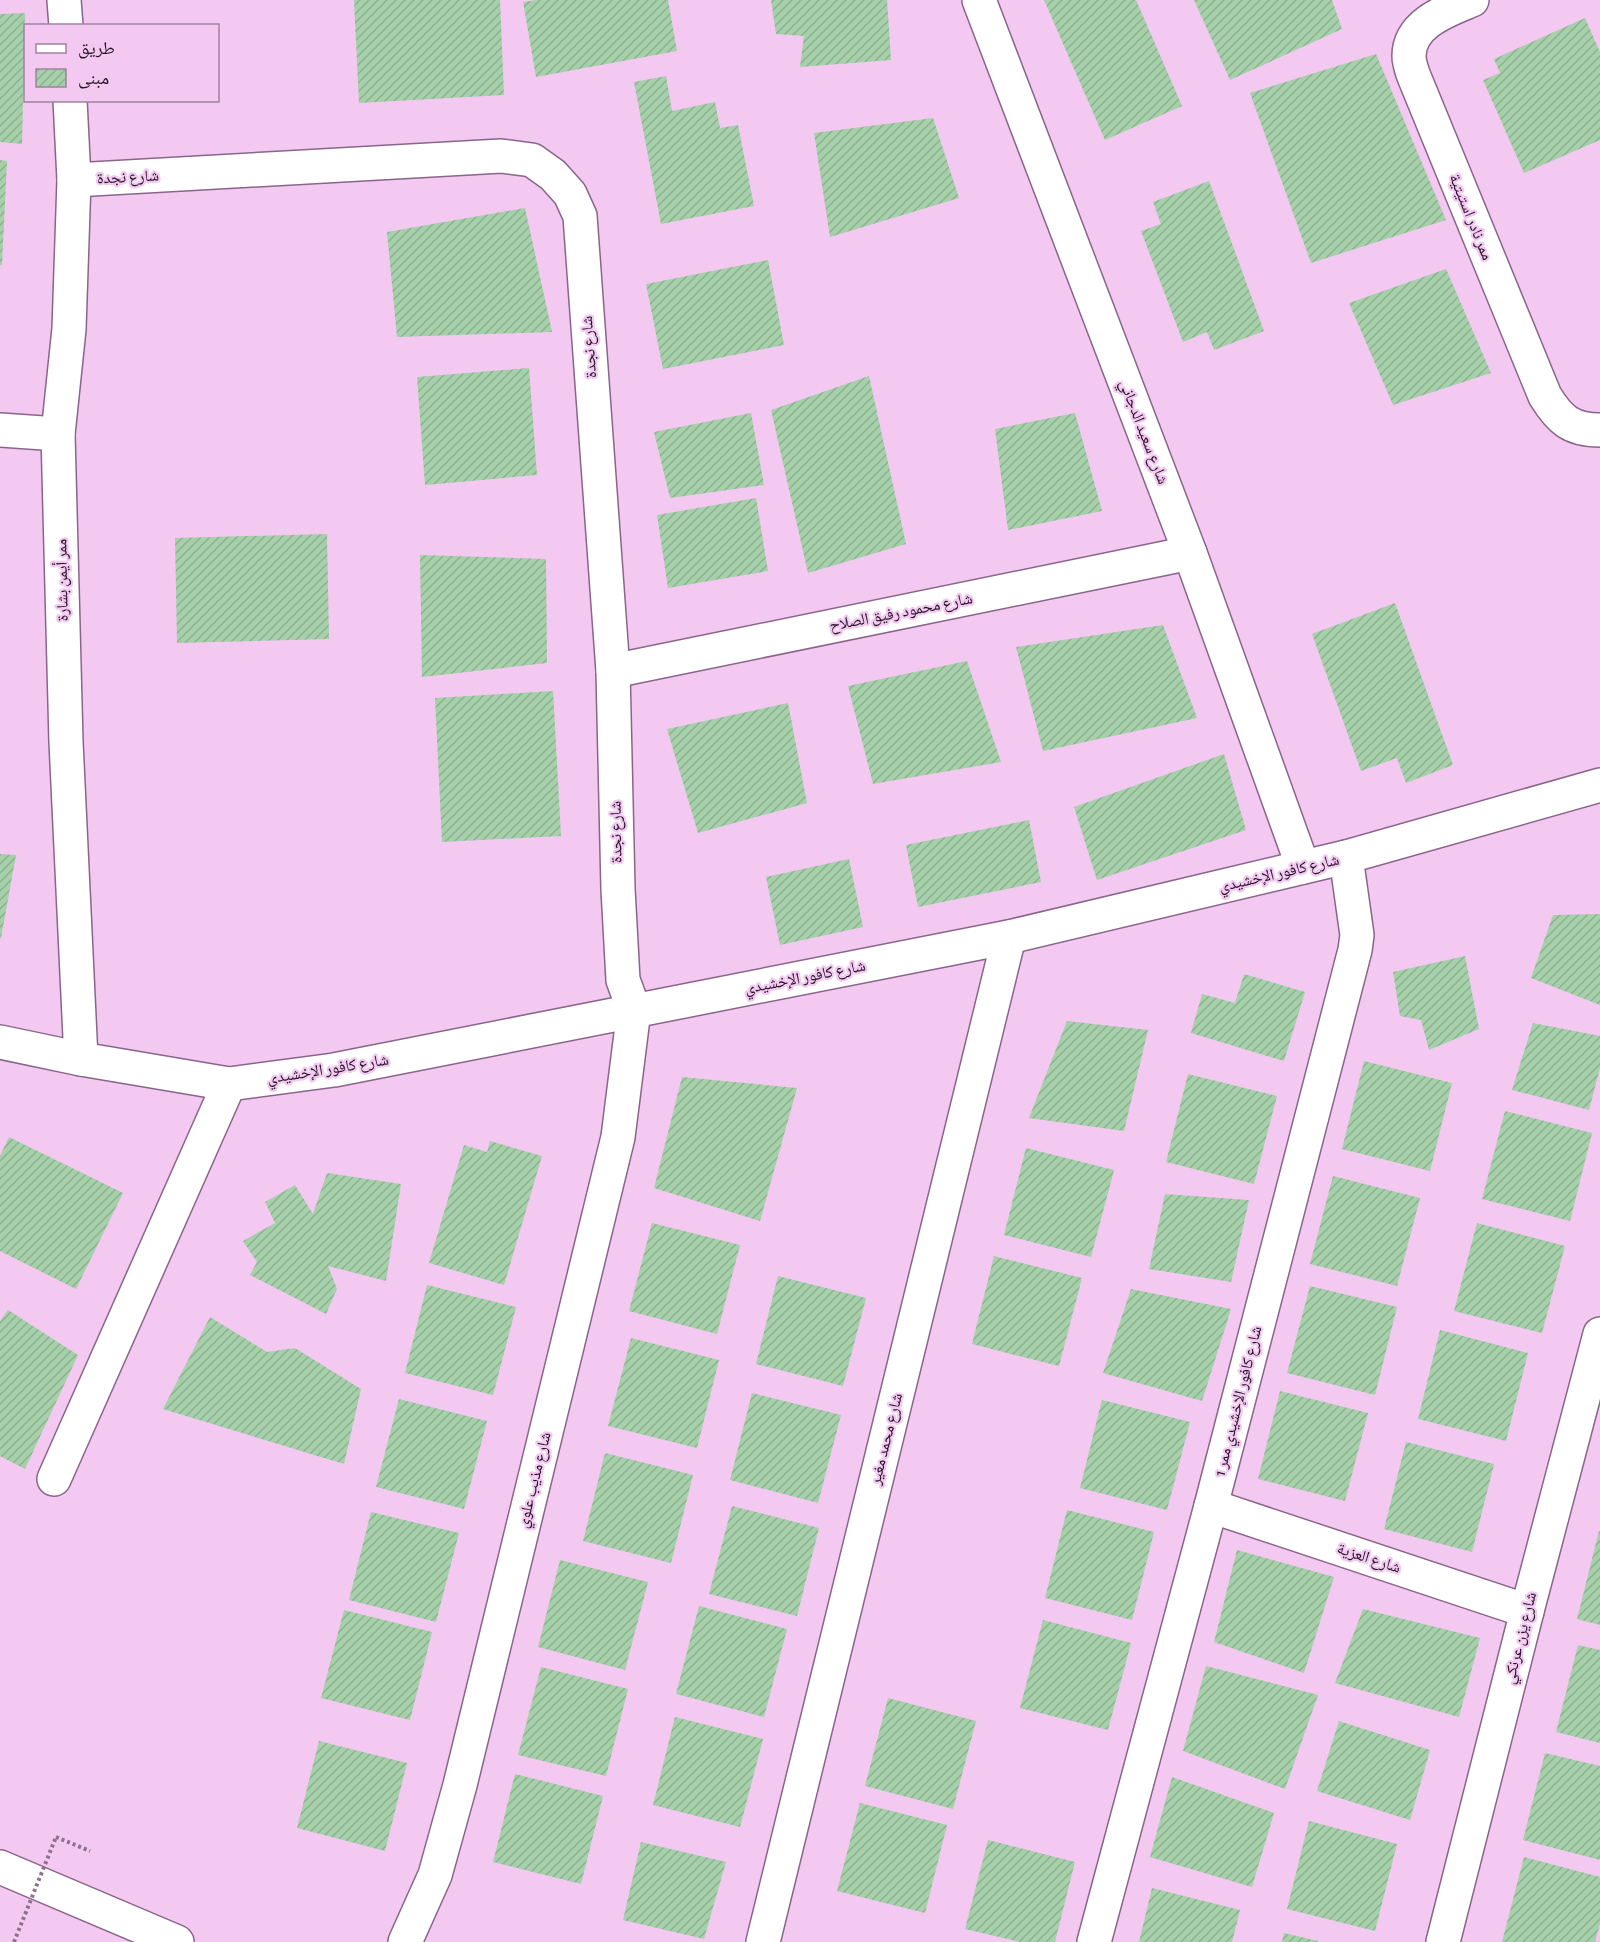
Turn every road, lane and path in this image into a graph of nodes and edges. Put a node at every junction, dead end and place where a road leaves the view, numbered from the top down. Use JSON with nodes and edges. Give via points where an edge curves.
{"nodes":[{"id":1,"x":64,"y":0,"type":"edge"},
{"id":2,"x":979,"y":0,"type":"edge"},
{"id":3,"x":1472,"y":0,"type":"edge"},
{"id":4,"x":66,"y":24,"type":"edge"},
{"id":5,"x":70,"y":102,"type":"edge"},
{"id":6,"x":74,"y":180,"type":"junction"},
{"id":7,"x":0,"y":430,"type":"edge"},
{"id":8,"x":1600,"y":430,"type":"edge"},
{"id":9,"x":58,"y":434,"type":"junction"},
{"id":10,"x":1190,"y":553,"type":"junction"},
{"id":11,"x":613,"y":671,"type":"junction"},
{"id":12,"x":1600,"y":785,"type":"edge"},
{"id":13,"x":1346,"y":857,"type":"junction"},
{"id":14,"x":1303,"y":867,"type":"junction"},
{"id":15,"x":1009,"y":937,"type":"junction"},
{"id":16,"x":634,"y":1010,"type":"junction"},
{"id":17,"x":0,"y":1041,"type":"edge"},
{"id":18,"x":81,"y":1059,"type":"junction"},
{"id":19,"x":229,"y":1084,"type":"junction"},
{"id":20,"x":1600,"y":1334,"type":"edge"},
{"id":21,"x":54,"y":1479,"type":"dead end"},
{"id":22,"x":1211,"y":1506,"type":"junction"},
{"id":23,"x":1527,"y":1611,"type":"junction"},
{"id":24,"x":90,"y":1851,"type":"dead end"},
{"id":25,"x":0,"y":1867,"type":"edge"},
{"id":26,"x":14,"y":1942,"type":"edge"},
{"id":27,"x":177,"y":1942,"type":"edge"},
{"id":28,"x":405,"y":1942,"type":"edge"},
{"id":29,"x":763,"y":1942,"type":"edge"},
{"id":30,"x":1094,"y":1942,"type":"edge"},
{"id":31,"x":1443,"y":1942,"type":"edge"}],
"edges":[{"from":1,"to":4,"type":"main road"},
{"from":2,"to":10,"type":"main road","name":"شارع سعيد الدجاني"},
{"from":3,"to":8,"type":"main road","name":"ممر نادر استيتية","via":[[1434,16],[1418,32],[1408,57],[1413,74],[1545,396],[1556,413],[1571,425]]},
{"from":5,"to":6,"type":"main road","name":"ممر أيمن بشارة"},
{"from":6,"to":9,"type":"main road","name":"ممر أيمن بشارة","via":[[69,329]]},
{"from":6,"to":11,"type":"main road","name":"شارع نجدة","via":[[501,156],[532,160],[553,175],[570,194],[580,216]]},
{"from":7,"to":9,"type":"main road"},
{"from":9,"to":18,"type":"main road","name":"ممر أيمن بشارة","via":[[66,742]]},
{"from":10,"to":11,"type":"main road","name":"شارع محمود رفيق الصلاح"},
{"from":10,"to":14,"type":"main road","name":"شارع سعيد الدجاني"},
{"from":11,"to":16,"type":"main road","name":"شارع نجدة","via":[[623,980]]},
{"from":12,"to":13,"type":"main road","name":"شارع كافور الإخشيدي"},
{"from":13,"to":14,"type":"main road","name":"شارع كافور الإخشيدي"},
{"from":13,"to":22,"type":"main road","name":"شارع كافور الإخشيدي ممر 1","via":[[1357,935],[1355,950]]},
{"from":14,"to":15,"type":"main road","name":"شارع كافور الإخشيدي"},
{"from":15,"to":16,"type":"main road","name":"شارع كافور الإخشيدي"},
{"from":15,"to":29,"type":"main road","name":"شارع محمد مغير"},
{"from":16,"to":19,"type":"main road","name":"شارع كافور الإخشيدي","via":[[334,1070]]},
{"from":16,"to":28,"type":"main road","name":"شارع مذيب علوي","via":[[618,1137],[465,1762],[435,1875]]},
{"from":17,"to":18,"type":"main road","name":"شارع كافور الإخشيدي"},
{"from":18,"to":19,"type":"main road","name":"شارع كافور الإخشيدي"},
{"from":19,"to":21,"type":"main road"},
{"from":20,"to":23,"type":"main road","name":"شارع يزن عرنكي"},
{"from":22,"to":23,"type":"main road","name":"شارع العزية"},
{"from":22,"to":30,"type":"main road","name":"شارع كافور الإخشيدي ممر 1"},
{"from":23,"to":31,"type":"main road","name":"شارع يزن عرنكي"},
{"from":24,"to":26,"type":"path","bridge":true,"via":[[56,1837]]},
{"from":25,"to":27,"type":"main road"}]}
